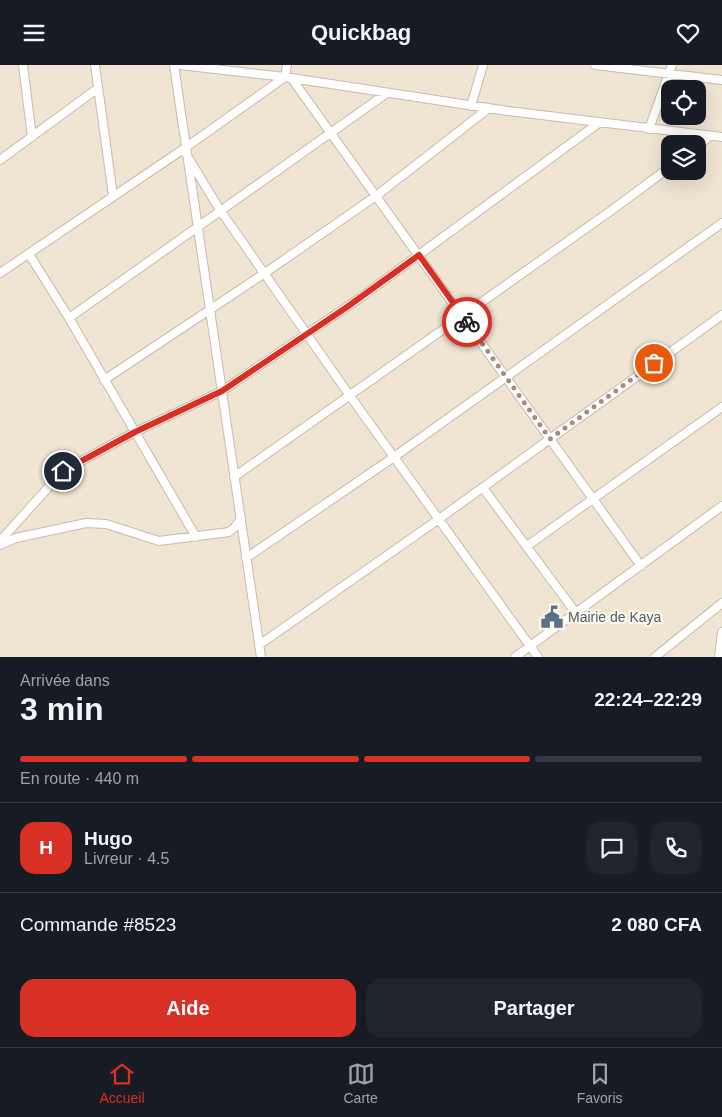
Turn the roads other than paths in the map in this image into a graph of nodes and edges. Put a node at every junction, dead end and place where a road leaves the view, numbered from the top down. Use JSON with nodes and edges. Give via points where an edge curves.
{"nodes":[{"id":1,"x":23,"y":65,"type":"edge"},
{"id":2,"x":95,"y":65,"type":"edge"},
{"id":3,"x":174,"y":65,"type":"edge"},
{"id":4,"x":180,"y":65,"type":"edge"},
{"id":5,"x":287,"y":65,"type":"edge"},
{"id":6,"x":483,"y":65,"type":"edge"},
{"id":7,"x":596,"y":65,"type":"edge"},
{"id":8,"x":672,"y":65,"type":"edge"},
{"id":9,"x":668,"y":73,"type":"junction"},
{"id":10,"x":288,"y":78,"type":"junction"},
{"id":11,"x":722,"y":80,"type":"edge"},
{"id":12,"x":98,"y":88,"type":"junction"},
{"id":13,"x":386,"y":93,"type":"junction"},
{"id":14,"x":471,"y":106,"type":"junction"},
{"id":15,"x":489,"y":108,"type":"junction"},
{"id":16,"x":600,"y":123,"type":"junction"},
{"id":17,"x":649,"y":129,"type":"junction"},
{"id":18,"x":330,"y":133,"type":"junction"},
{"id":19,"x":710,"y":136,"type":"junction"},
{"id":20,"x":32,"y":137,"type":"junction"},
{"id":21,"x":722,"y":137,"type":"edge"},
{"id":22,"x":706,"y":139,"type":"edge"},
{"id":23,"x":186,"y":151,"type":"junction"},
{"id":24,"x":0,"y":160,"type":"edge"},
{"id":25,"x":661,"y":174,"type":"edge"},
{"id":26,"x":113,"y":196,"type":"junction"},
{"id":27,"x":376,"y":196,"type":"junction"},
{"id":28,"x":220,"y":210,"type":"junction"},
{"id":29,"x":722,"y":223,"type":"edge"},
{"id":30,"x":197,"y":227,"type":"junction"},
{"id":31,"x":28,"y":254,"type":"junction"},
{"id":32,"x":419,"y":255,"type":"junction"},
{"id":33,"x":0,"y":273,"type":"edge"},
{"id":34,"x":265,"y":273,"type":"junction"},
{"id":35,"x":209,"y":309,"type":"junction"},
{"id":36,"x":722,"y":315,"type":"edge"},
{"id":37,"x":462,"y":316,"type":"junction"},
{"id":38,"x":68,"y":318,"type":"junction"},
{"id":39,"x":307,"y":334,"type":"junction"},
{"id":40,"x":507,"y":377,"type":"junction"},
{"id":41,"x":104,"y":380,"type":"junction"},
{"id":42,"x":222,"y":391,"type":"junction"},
{"id":43,"x":350,"y":396,"type":"junction"},
{"id":44,"x":722,"y":407,"type":"edge"},
{"id":45,"x":135,"y":432,"type":"junction"},
{"id":46,"x":550,"y":439,"type":"junction"},
{"id":47,"x":394,"y":457,"type":"junction"},
{"id":48,"x":234,"y":477,"type":"junction"},
{"id":49,"x":483,"y":487,"type":"junction"},
{"id":50,"x":593,"y":499,"type":"junction"},
{"id":51,"x":722,"y":506,"type":"edge"},
{"id":52,"x":240,"y":519,"type":"junction"},
{"id":53,"x":439,"y":519,"type":"junction"},
{"id":54,"x":196,"y":537,"type":"junction"},
{"id":55,"x":0,"y":541,"type":"edge"},
{"id":56,"x":0,"y":545,"type":"edge"},
{"id":57,"x":527,"y":546,"type":"junction"},
{"id":58,"x":246,"y":558,"type":"junction"},
{"id":59,"x":641,"y":566,"type":"junction"},
{"id":60,"x":722,"y":603,"type":"edge"},
{"id":61,"x":576,"y":613,"type":"junction"},
{"id":62,"x":722,"y":632,"type":"edge"},
{"id":63,"x":259,"y":645,"type":"junction"},
{"id":64,"x":530,"y":646,"type":"junction"},
{"id":65,"x":261,"y":657,"type":"edge"},
{"id":66,"x":515,"y":657,"type":"edge"},
{"id":67,"x":538,"y":657,"type":"edge"},
{"id":68,"x":655,"y":657,"type":"edge"},
{"id":69,"x":719,"y":657,"type":"edge"}],
"edges":[{"from":1,"to":20,"type":"street"},
{"from":2,"to":12,"type":"street"},
{"from":3,"to":23,"type":"street"},
{"from":4,"to":10,"type":"street"},
{"from":5,"to":10,"type":"street"},
{"from":6,"to":14,"type":"street"},
{"from":7,"to":9,"type":"street"},
{"from":8,"to":9,"type":"street"},
{"from":9,"to":11,"type":"street"},
{"from":9,"to":17,"type":"street"},
{"from":10,"to":13,"type":"street"},
{"from":10,"to":18,"type":"street"},
{"from":10,"to":23,"type":"street"},
{"from":12,"to":20,"type":"street"},
{"from":12,"to":26,"type":"street"},
{"from":13,"to":14,"type":"street"},
{"from":13,"to":18,"type":"street"},
{"from":14,"to":15,"type":"street"},
{"from":15,"to":16,"type":"street"},
{"from":15,"to":27,"type":"street"},
{"from":16,"to":17,"type":"street"},
{"from":16,"to":32,"type":"street"},
{"from":17,"to":19,"type":"street"},
{"from":18,"to":27,"type":"street"},
{"from":18,"to":28,"type":"street"},
{"from":19,"to":21,"type":"street"},
{"from":19,"to":22,"type":"street"},
{"from":20,"to":24,"type":"street"},
{"from":23,"to":26,"type":"street"},
{"from":23,"to":28,"type":"street"},
{"from":23,"to":30,"type":"street"},
{"from":25,"to":37,"type":"street"},
{"from":26,"to":31,"type":"street"},
{"from":27,"to":32,"type":"street"},
{"from":27,"to":34,"type":"street"},
{"from":28,"to":30,"type":"street"},
{"from":28,"to":34,"type":"street"},
{"from":29,"to":40,"type":"street"},
{"from":30,"to":35,"type":"street"},
{"from":30,"to":38,"type":"street"},
{"from":31,"to":33,"type":"street"},
{"from":31,"to":38,"type":"street"},
{"from":32,"to":37,"type":"street"},
{"from":32,"to":39,"type":"street"},
{"from":34,"to":35,"type":"street"},
{"from":34,"to":39,"type":"street"},
{"from":35,"to":41,"type":"street"},
{"from":35,"to":42,"type":"street"},
{"from":36,"to":46,"type":"street"},
{"from":37,"to":40,"type":"street"},
{"from":37,"to":43,"type":"street"},
{"from":38,"to":41,"type":"street"},
{"from":39,"to":42,"type":"street"},
{"from":39,"to":43,"type":"street"},
{"from":40,"to":46,"type":"street"},
{"from":40,"to":47,"type":"street"},
{"from":41,"to":45,"type":"street"},
{"from":42,"to":45,"type":"street"},
{"from":42,"to":48,"type":"street"},
{"from":43,"to":47,"type":"street"},
{"from":43,"to":48,"type":"street"},
{"from":44,"to":50,"type":"street"},
{"from":45,"to":54,"type":"street"},
{"from":45,"to":55,"type":"street","via":[[63,471]]},
{"from":46,"to":49,"type":"street"},
{"from":46,"to":50,"type":"street"},
{"from":47,"to":53,"type":"street"},
{"from":47,"to":58,"type":"street"},
{"from":48,"to":52,"type":"street"},
{"from":49,"to":53,"type":"street"},
{"from":49,"to":57,"type":"street"},
{"from":50,"to":57,"type":"street"},
{"from":50,"to":59,"type":"street"},
{"from":51,"to":59,"type":"street"},
{"from":52,"to":54,"type":"street","via":[[229,532]]},
{"from":52,"to":58,"type":"street"},
{"from":53,"to":63,"type":"street"},
{"from":53,"to":64,"type":"street"},
{"from":54,"to":56,"type":"street","via":[[159,541],[98,523],[86,523],[16,538]]},
{"from":57,"to":61,"type":"street"},
{"from":58,"to":63,"type":"street"},
{"from":59,"to":61,"type":"street"},
{"from":60,"to":68,"type":"street"},
{"from":61,"to":64,"type":"street"},
{"from":62,"to":69,"type":"street"},
{"from":63,"to":65,"type":"street"},
{"from":64,"to":66,"type":"street"},
{"from":64,"to":67,"type":"street"}]}
